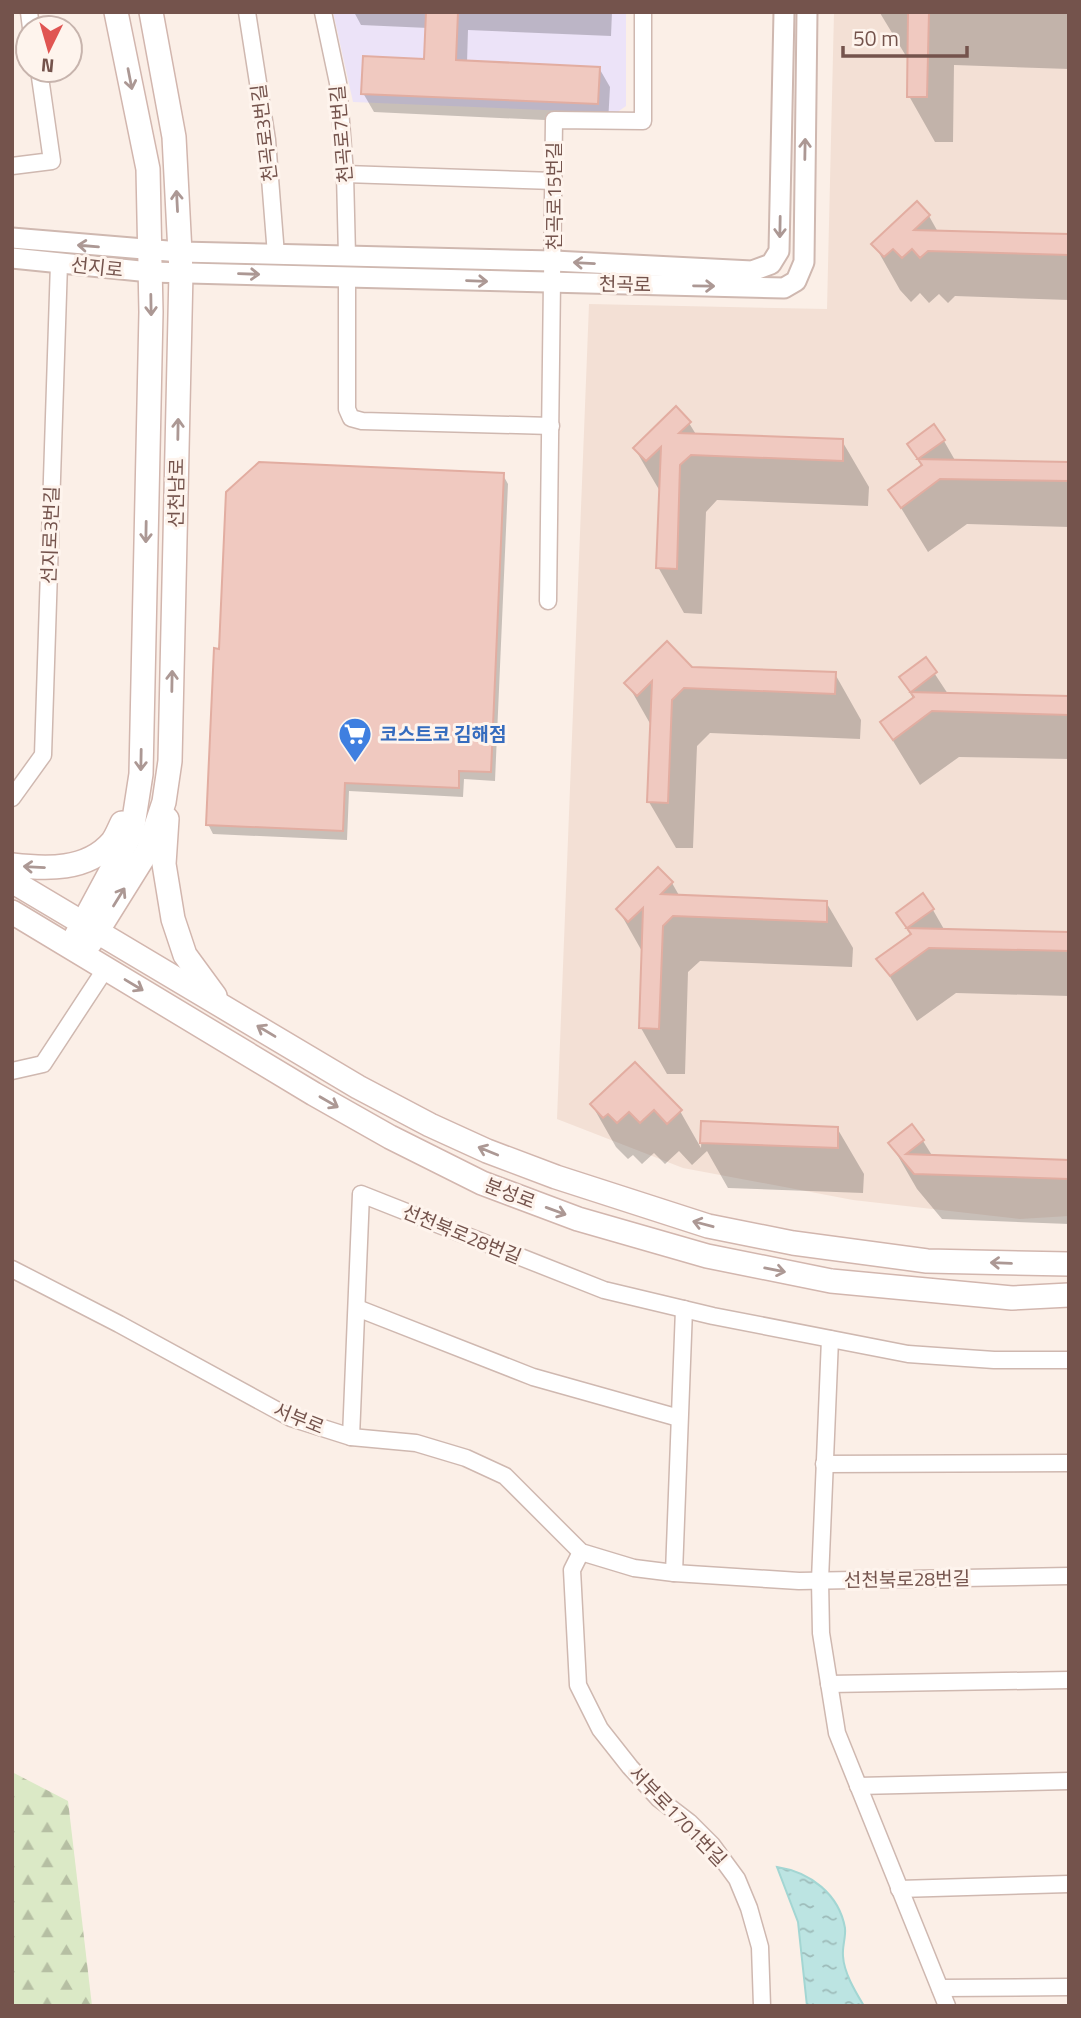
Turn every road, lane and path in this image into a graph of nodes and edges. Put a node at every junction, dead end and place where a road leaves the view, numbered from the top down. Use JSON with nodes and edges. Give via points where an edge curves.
{"nodes":[{"id":1,"x":116,"y":12,"type":"edge"},
{"id":2,"x":151,"y":12,"type":"edge"},
{"id":3,"x":247,"y":12,"type":"edge"},
{"id":4,"x":323,"y":12,"type":"edge"},
{"id":5,"x":643,"y":12,"type":"edge"},
{"id":6,"x":784,"y":12,"type":"edge"},
{"id":7,"x":807,"y":12,"type":"edge"},
{"id":8,"x":41,"y":84,"type":"edge"},
{"id":9,"x":12,"y":166,"type":"edge"},
{"id":10,"x":345,"y":174,"type":"junction"},
{"id":11,"x":554,"y":181,"type":"junction"},
{"id":12,"x":12,"y":238,"type":"edge"},
{"id":13,"x":276,"y":255,"type":"junction"},
{"id":14,"x":347,"y":256,"type":"junction"},
{"id":15,"x":12,"y":258,"type":"edge"},
{"id":16,"x":150,"y":261,"type":"junction"},
{"id":17,"x":554,"y":261,"type":"junction"},
{"id":18,"x":59,"y":262,"type":"junction"},
{"id":19,"x":181,"y":262,"type":"junction"},
{"id":20,"x":347,"y":277,"type":"junction"},
{"id":21,"x":554,"y":283,"type":"junction"},
{"id":22,"x":551,"y":426,"type":"junction"},
{"id":23,"x":548,"y":601,"type":"dead end"},
{"id":24,"x":170,"y":761,"type":"junction"},
{"id":25,"x":138,"y":792,"type":"junction"},
{"id":26,"x":12,"y":798,"type":"edge"},
{"id":27,"x":12,"y":865,"type":"edge"},
{"id":28,"x":12,"y":881,"type":"edge"},
{"id":29,"x":12,"y":912,"type":"edge"},
{"id":30,"x":91,"y":927,"type":"junction"},
{"id":31,"x":76,"y":951,"type":"junction"},
{"id":32,"x":106,"y":968,"type":"junction"},
{"id":33,"x":221,"y":1005,"type":"junction"},
{"id":34,"x":12,"y":1072,"type":"edge"},
{"id":35,"x":1069,"y":1264,"type":"edge"},
{"id":36,"x":12,"y":1269,"type":"edge"},
{"id":37,"x":1069,"y":1295,"type":"edge"},
{"id":38,"x":357,"y":1308,"type":"junction"},
{"id":39,"x":684,"y":1309,"type":"junction"},
{"id":40,"x":830,"y":1339,"type":"junction"},
{"id":41,"x":1069,"y":1360,"type":"edge"},
{"id":42,"x":680,"y":1418,"type":"junction"},
{"id":43,"x":351,"y":1437,"type":"junction"},
{"id":44,"x":1069,"y":1463,"type":"edge"},
{"id":45,"x":824,"y":1464,"type":"junction"},
{"id":46,"x":581,"y":1552,"type":"junction"},
{"id":47,"x":674,"y":1573,"type":"junction"},
{"id":48,"x":1069,"y":1576,"type":"edge"},
{"id":49,"x":820,"y":1580,"type":"junction"},
{"id":50,"x":1069,"y":1680,"type":"edge"},
{"id":51,"x":829,"y":1684,"type":"junction"},
{"id":52,"x":1069,"y":1781,"type":"edge"},
{"id":53,"x":858,"y":1786,"type":"junction"},
{"id":54,"x":1069,"y":1884,"type":"edge"},
{"id":55,"x":899,"y":1889,"type":"junction"},
{"id":56,"x":1069,"y":1987,"type":"edge"},
{"id":57,"x":940,"y":1988,"type":"junction"},
{"id":58,"x":762,"y":2006,"type":"edge"},
{"id":59,"x":947,"y":2006,"type":"edge"}],
"edges":[{"from":1,"to":16,"type":"main road","name":"선천남로","one_way":true,"via":[[148,169]]},
{"from":19,"to":2,"type":"main road","name":"선천남로","one_way":true,"via":[[174,137]]},
{"from":3,"to":13,"type":"street","name":"천곡로3번길","via":[[267,140]]},
{"from":4,"to":10,"type":"street","name":"천곡로7번길","via":[[338,83]]},
{"from":5,"to":11,"type":"street","name":"천곡로15번길","via":[[643,121],[554,120]]},
{"from":6,"to":17,"type":"street","name":"천곡로","one_way":true,"via":[[779,251],[771,264],[752,271]]},
{"from":21,"to":7,"type":"street","name":"천곡로","one_way":true,"via":[[784,288],[796,281],[804,262]]},
{"from":8,"to":9,"type":"street","via":[[52,161]]},
{"from":10,"to":11,"type":"street"},
{"from":10,"to":14,"type":"street","name":"천곡로7번길"},
{"from":11,"to":17,"type":"street","name":"천곡로15번길"},
{"from":16,"to":12,"type":"street","name":"선지로","one_way":true},
{"from":13,"to":14,"type":"street","name":"천곡로"},
{"from":13,"to":19,"type":"street","name":"천곡로"},
{"from":14,"to":17,"type":"street","name":"천곡로"},
{"from":15,"to":18,"type":"street","name":"선지로"},
{"from":16,"to":18,"type":"street","name":"선지로"},
{"from":16,"to":19,"type":"street","name":"선지로"},
{"from":16,"to":25,"type":"main road","name":"선천남로","one_way":true},
{"from":17,"to":21,"type":"street","name":"천곡로15번길"},
{"from":18,"to":26,"type":"street","name":"선지로3번길","via":[[43,755]]},
{"from":19,"to":20,"type":"street","name":"천곡로","one_way":true},
{"from":24,"to":19,"type":"main road","name":"선천남로","one_way":true},
{"from":20,"to":21,"type":"street","name":"천곡로","one_way":true},
{"from":20,"to":22,"type":"street","via":[[347,409],[352,418]]},
{"from":21,"to":22,"type":"street","name":"천곡로15번길"},
{"from":22,"to":23,"type":"street","name":"천곡로15번길"},
{"from":30,"to":24,"type":"main road","name":"선천남로","one_way":true,"via":[[148,850],[164,802]]},
{"from":24,"to":33,"type":"main road","via":[[164,864],[173,919],[185,955]]},
{"from":25,"to":27,"type":"main road","one_way":true,"via":[[112,842],[93,857],[65,867]]},
{"from":25,"to":30,"type":"main road","name":"선천남로","via":[[132,832]]},
{"from":28,"to":30,"type":"main road","name":"분성로"},
{"from":29,"to":31,"type":"main road","name":"분성로"},
{"from":30,"to":31,"type":"main road","name":"선천남로"},
{"from":30,"to":33,"type":"main road","name":"분성로"},
{"from":31,"to":32,"type":"main road","name":"분성로"},
{"from":32,"to":34,"type":"street","via":[[43,1064]]},
{"from":32,"to":37,"type":"main road","name":"분성로","one_way":true,"via":[[390,1137],[482,1183],[578,1219],[707,1256],[831,1281],[1012,1298]]},
{"from":35,"to":33,"type":"main road","name":"분성로","one_way":true,"via":[[927,1261],[793,1243],[708,1226],[631,1203],[487,1151],[430,1125]]},
{"from":36,"to":43,"type":"street","name":"서부로","via":[[291,1418]]},
{"from":38,"to":39,"type":"street","name":"선천북로28번길","via":[[361,1194],[604,1290]]},
{"from":38,"to":42,"type":"street","via":[[533,1377]]},
{"from":38,"to":43,"type":"street"},
{"from":39,"to":40,"type":"street","name":"선천북로28번길"},
{"from":39,"to":42,"type":"street"},
{"from":40,"to":41,"type":"street","name":"선천북로28번길","via":[[908,1354]]},
{"from":40,"to":45,"type":"street","name":"선천북로28번길"},
{"from":42,"to":47,"type":"street"},
{"from":43,"to":46,"type":"street","name":"서부로","via":[[415,1443],[505,1476]]},
{"from":44,"to":45,"type":"street"},
{"from":45,"to":49,"type":"street","name":"선천북로28번길"},
{"from":46,"to":47,"type":"street"},
{"from":46,"to":58,"type":"street","name":"서부로1701번길","via":[[572,1570],[578,1685],[600,1729],[630,1768],[712,1845],[737,1879],[760,1947]]},
{"from":47,"to":49,"type":"street"},
{"from":48,"to":49,"type":"street","name":"선천북로28번길"},
{"from":49,"to":51,"type":"street","via":[[821,1633]]},
{"from":50,"to":51,"type":"street"},
{"from":51,"to":53,"type":"street","via":[[837,1733]]},
{"from":52,"to":53,"type":"street"},
{"from":53,"to":55,"type":"street"},
{"from":54,"to":55,"type":"street"},
{"from":55,"to":57,"type":"street"},
{"from":56,"to":57,"type":"street"},
{"from":57,"to":59,"type":"street"}]}
